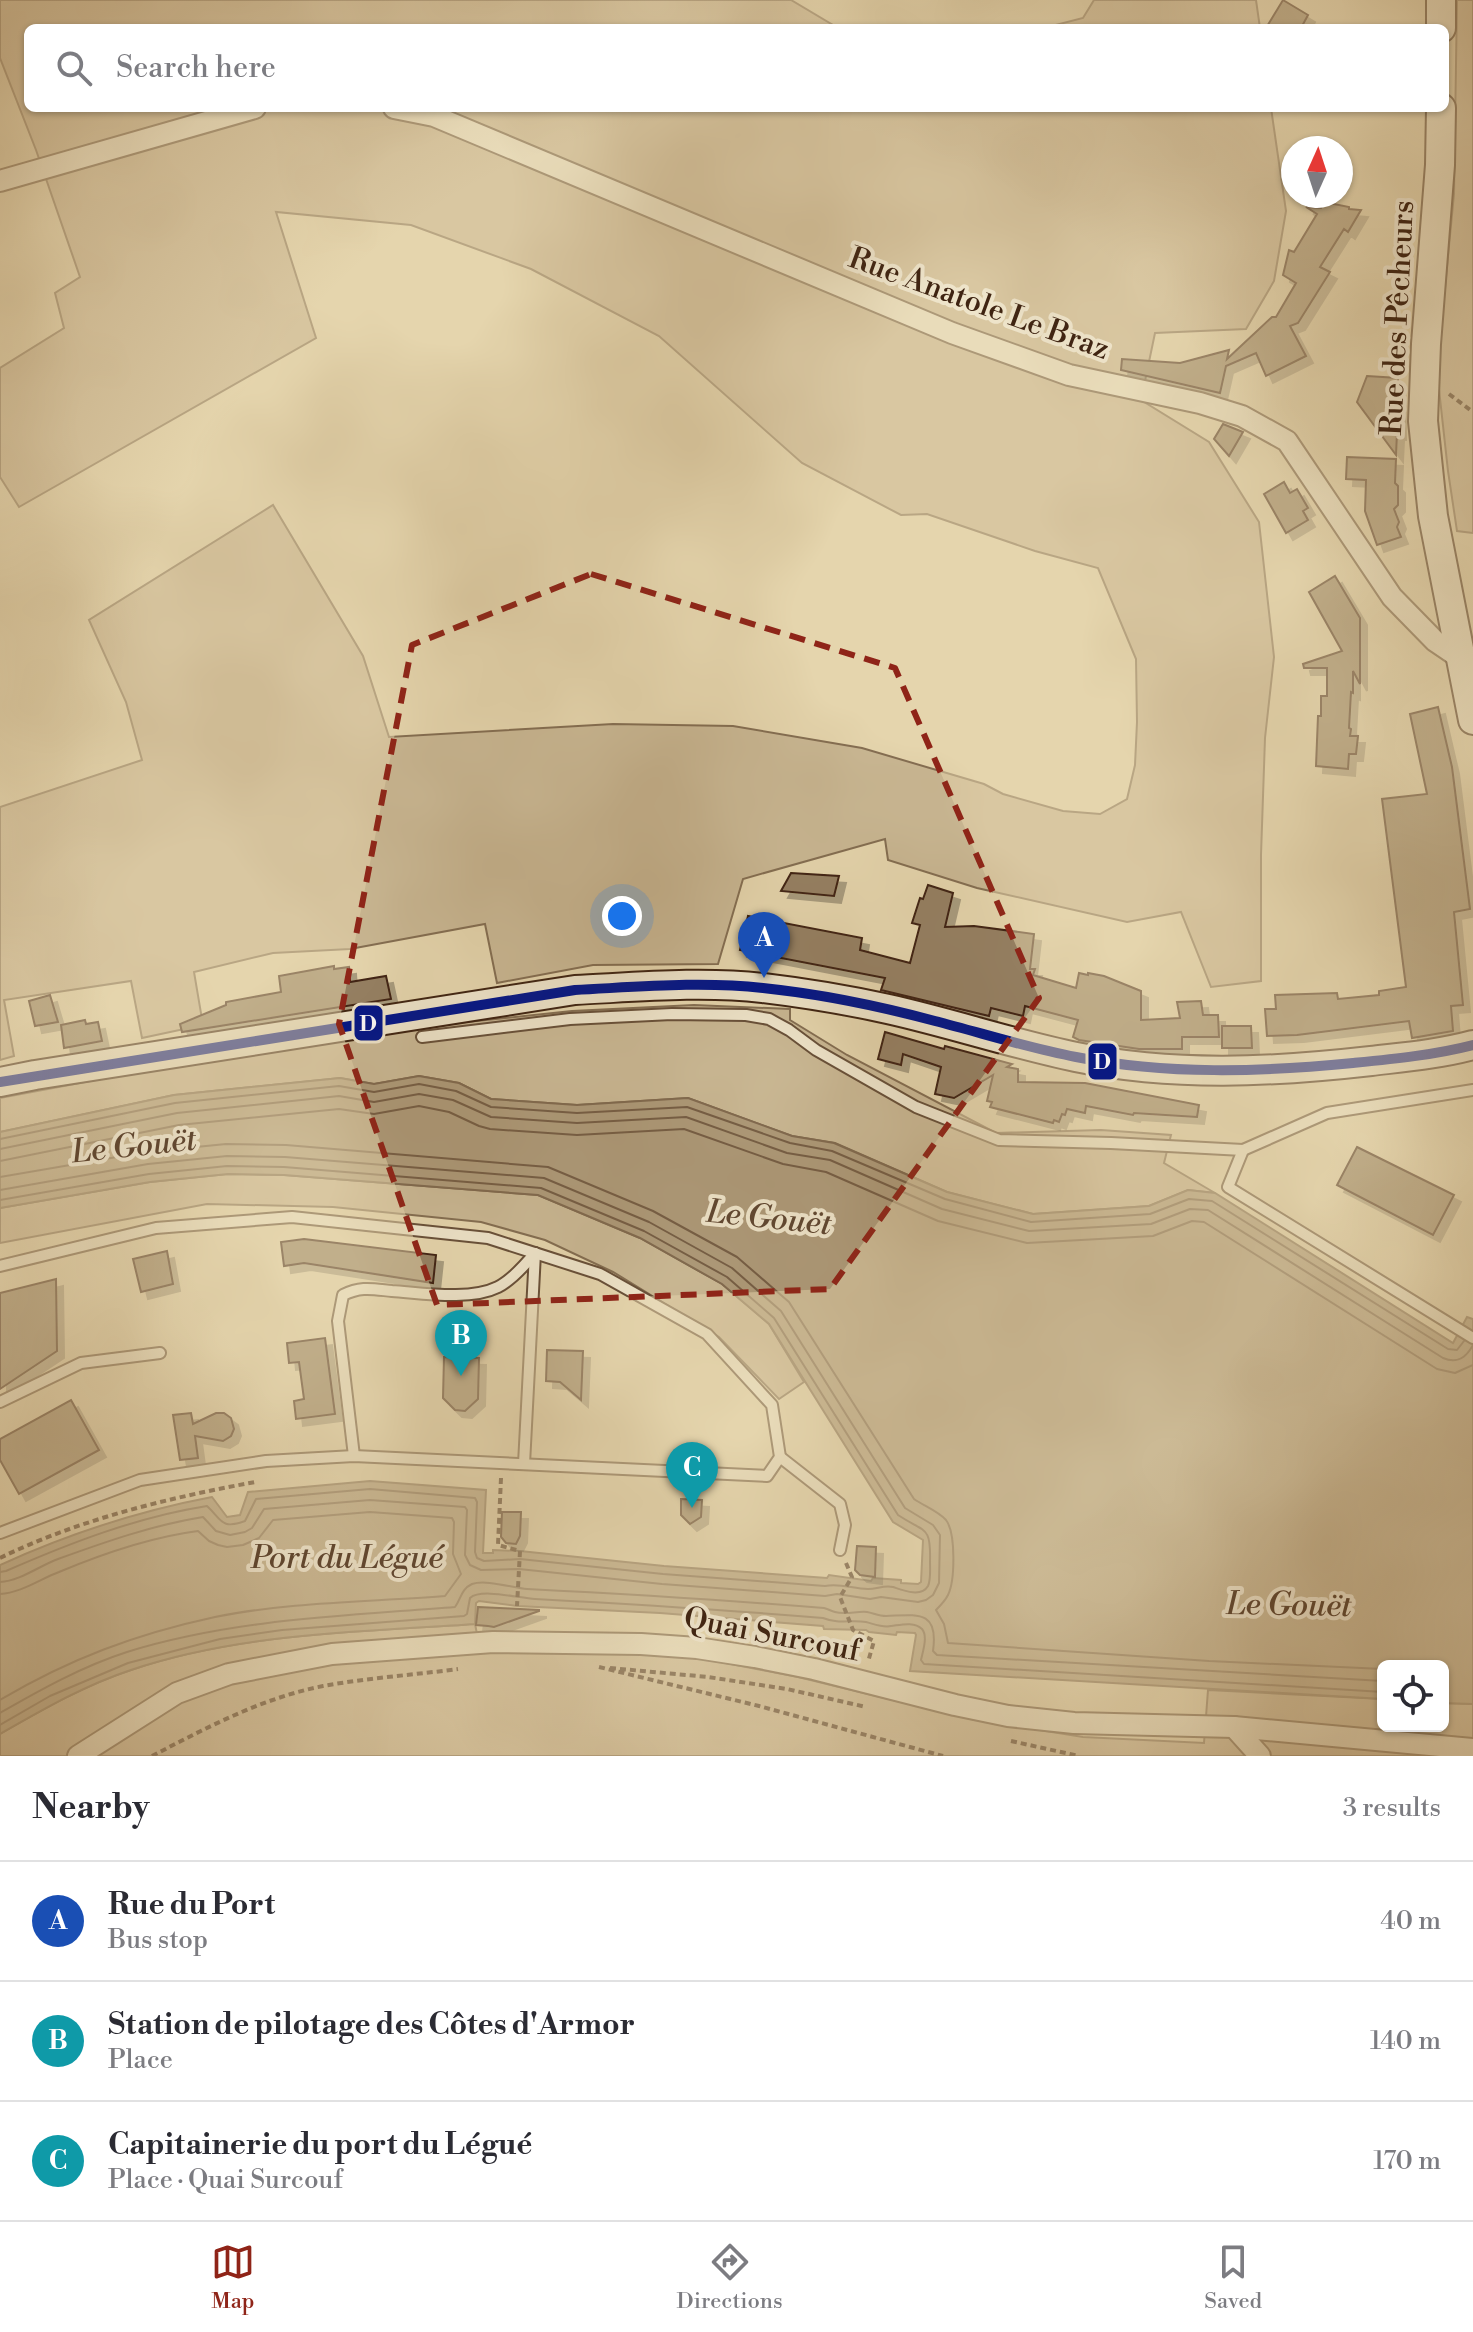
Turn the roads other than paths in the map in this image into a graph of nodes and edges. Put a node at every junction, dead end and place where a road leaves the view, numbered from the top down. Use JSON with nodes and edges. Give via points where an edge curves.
{"nodes":[{"id":1,"x":1441,"y":0,"type":"edge"},
{"id":2,"x":1441,"y":24,"type":"edge"},
{"id":3,"x":241,"y":112,"type":"edge"},
{"id":4,"x":414,"y":112,"type":"edge"},
{"id":5,"x":1441,"y":112,"type":"edge"},
{"id":6,"x":0,"y":181,"type":"edge"},
{"id":7,"x":1460,"y":658,"type":"junction"},
{"id":8,"x":1473,"y":720,"type":"edge"},
{"id":9,"x":422,"y":1037,"type":"dead end"},
{"id":10,"x":1473,"y":1045,"type":"edge"},
{"id":11,"x":0,"y":1082,"type":"edge"},
{"id":12,"x":1473,"y":1090,"type":"edge"},
{"id":13,"x":1243,"y":1150,"type":"junction"},
{"id":14,"x":535,"y":1253,"type":"junction"},
{"id":15,"x":0,"y":1266,"type":"edge"},
{"id":16,"x":1473,"y":1338,"type":"edge"},
{"id":17,"x":160,"y":1353,"type":"dead end"},
{"id":18,"x":0,"y":1402,"type":"edge"},
{"id":19,"x":354,"y":1456,"type":"junction"},
{"id":20,"x":780,"y":1457,"type":"junction"},
{"id":21,"x":524,"y":1464,"type":"junction"},
{"id":22,"x":0,"y":1533,"type":"edge"},
{"id":23,"x":840,"y":1550,"type":"road end"},
{"id":24,"x":1234,"y":1727,"type":"junction"},
{"id":25,"x":1321,"y":1746,"type":"edge"},
{"id":26,"x":1473,"y":1749,"type":"edge"},
{"id":27,"x":78,"y":1756,"type":"edge"},
{"id":28,"x":1260,"y":1756,"type":"edge"}],
"edges":[{"from":1,"to":2,"type":"street"},
{"from":3,"to":6,"type":"street"},
{"from":4,"to":7,"type":"street","name":"Rue Anatole Le Braz","via":[[952,333],[1069,375],[1242,416],[1287,441],[1392,597],[1435,641]]},
{"from":5,"to":7,"type":"street","name":"Rue des Pêcheurs","via":[[1423,421],[1433,516]]},
{"from":7,"to":8,"type":"street","name":"Rue des Pêcheurs"},
{"from":9,"to":13,"type":"lane","via":[[570,1019],[746,1015],[769,1019],[916,1107],[999,1140]]},
{"from":10,"to":11,"type":"street","via":[[1316,1067],[1132,1067],[823,997],[760,988],[664,986],[575,990]]},
{"from":12,"to":13,"type":"lane","via":[[1327,1113]]},
{"from":13,"to":16,"type":"lane","via":[[1228,1187]]},
{"from":14,"to":15,"type":"lane","via":[[488,1238],[292,1217],[156,1228]]},
{"from":14,"to":19,"type":"lane","via":[[498,1287],[472,1294],[357,1288],[343,1295],[338,1321]]},
{"from":14,"to":20,"type":"lane","via":[[600,1274],[707,1334],[772,1405]]},
{"from":14,"to":21,"type":"lane"},
{"from":17,"to":18,"type":"lane","via":[[81,1363]]},
{"from":19,"to":21,"type":"lane"},
{"from":19,"to":22,"type":"lane","via":[[266,1461],[140,1480]]},
{"from":20,"to":21,"type":"lane","via":[[767,1476]]},
{"from":20,"to":23,"type":"lane","via":[[840,1504],[845,1525]]},
{"from":24,"to":25,"type":"street","name":"Quai Surcouf"},
{"from":24,"to":27,"type":"street","name":"Quai Surcouf","via":[[1008,1716],[697,1648],[493,1642],[332,1654],[229,1674],[177,1693]]},
{"from":24,"to":28,"type":"street"},
{"from":25,"to":26,"type":"street","name":"Quai Surcouf"}]}
